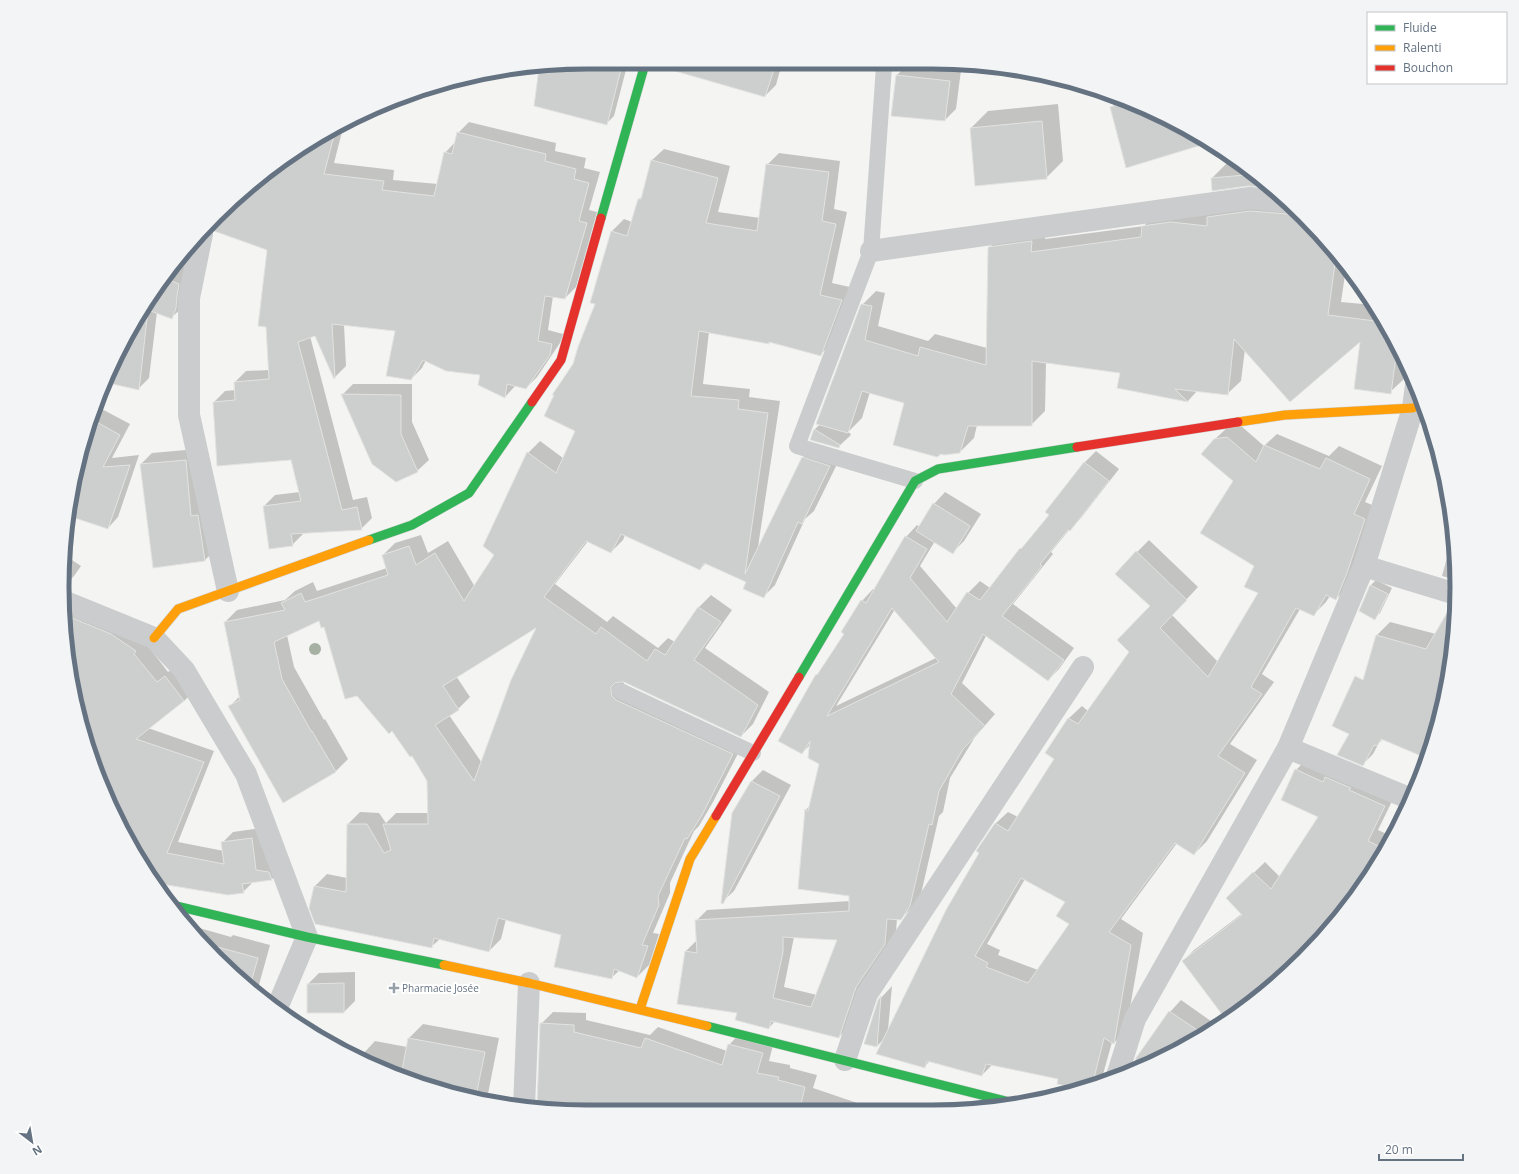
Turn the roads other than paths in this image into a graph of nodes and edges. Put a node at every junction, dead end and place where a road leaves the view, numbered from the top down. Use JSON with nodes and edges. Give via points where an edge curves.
{"nodes":[{"id":1,"x":884,"y":69,"type":"edge"},
{"id":2,"x":643,"y":71,"type":"dead end"},
{"id":3,"x":1277,"y":201,"type":"edge"},
{"id":4,"x":200,"y":243,"type":"edge"},
{"id":5,"x":871,"y":251,"type":"junction"},
{"id":6,"x":1414,"y":397,"type":"edge"},
{"id":7,"x":1412,"y":408,"type":"junction"},
{"id":8,"x":915,"y":481,"type":"junction"},
{"id":9,"x":1364,"y":566,"type":"junction"},
{"id":10,"x":228,"y":591,"type":"junction"},
{"id":11,"x":1450,"y":592,"type":"edge"},
{"id":12,"x":69,"y":604,"type":"edge"},
{"id":13,"x":154,"y":638,"type":"junction"},
{"id":14,"x":1083,"y":668,"type":"dead end"},
{"id":15,"x":620,"y":691,"type":"dead end"},
{"id":16,"x":1288,"y":748,"type":"junction"},
{"id":17,"x":753,"y":753,"type":"junction"},
{"id":18,"x":1406,"y":797,"type":"edge"},
{"id":19,"x":180,"y":907,"type":"edge"},
{"id":20,"x":307,"y":937,"type":"junction"},
{"id":21,"x":529,"y":983,"type":"junction"},
{"id":22,"x":279,"y":1003,"type":"edge"},
{"id":23,"x":640,"y":1009,"type":"junction"},
{"id":24,"x":845,"y":1060,"type":"junction"},
{"id":25,"x":1118,"y":1071,"type":"edge"},
{"id":26,"x":524,"y":1101,"type":"edge"},
{"id":27,"x":1001,"y":1101,"type":"edge"}],
"edges":[{"from":1,"to":5,"type":"lane"},
{"from":2,"to":10,"type":"street","via":[[561,360],[469,493],[412,525]]},
{"from":3,"to":5,"type":"street","via":[[1250,198]]},
{"from":4,"to":10,"type":"street","via":[[189,298],[189,415]]},
{"from":5,"to":8,"type":"lane","via":[[796,446]]},
{"from":6,"to":7,"type":"street"},
{"from":7,"to":8,"type":"street","via":[[1285,415],[938,469]]},
{"from":7,"to":9,"type":"street"},
{"from":8,"to":17,"type":"street"},
{"from":9,"to":11,"type":"street"},
{"from":9,"to":16,"type":"street"},
{"from":10,"to":13,"type":"street","via":[[178,609]]},
{"from":12,"to":13,"type":"street"},
{"from":13,"to":20,"type":"street","via":[[184,670],[246,774]]},
{"from":14,"to":24,"type":"street","via":[[867,994]]},
{"from":15,"to":17,"type":"lane"},
{"from":16,"to":18,"type":"street"},
{"from":16,"to":25,"type":"street","via":[[1135,1019]]},
{"from":17,"to":23,"type":"street","via":[[690,859]]},
{"from":19,"to":20,"type":"street"},
{"from":20,"to":21,"type":"street"},
{"from":20,"to":22,"type":"street"},
{"from":21,"to":23,"type":"street"},
{"from":21,"to":26,"type":"street"},
{"from":23,"to":24,"type":"street"},
{"from":24,"to":27,"type":"street"}]}
